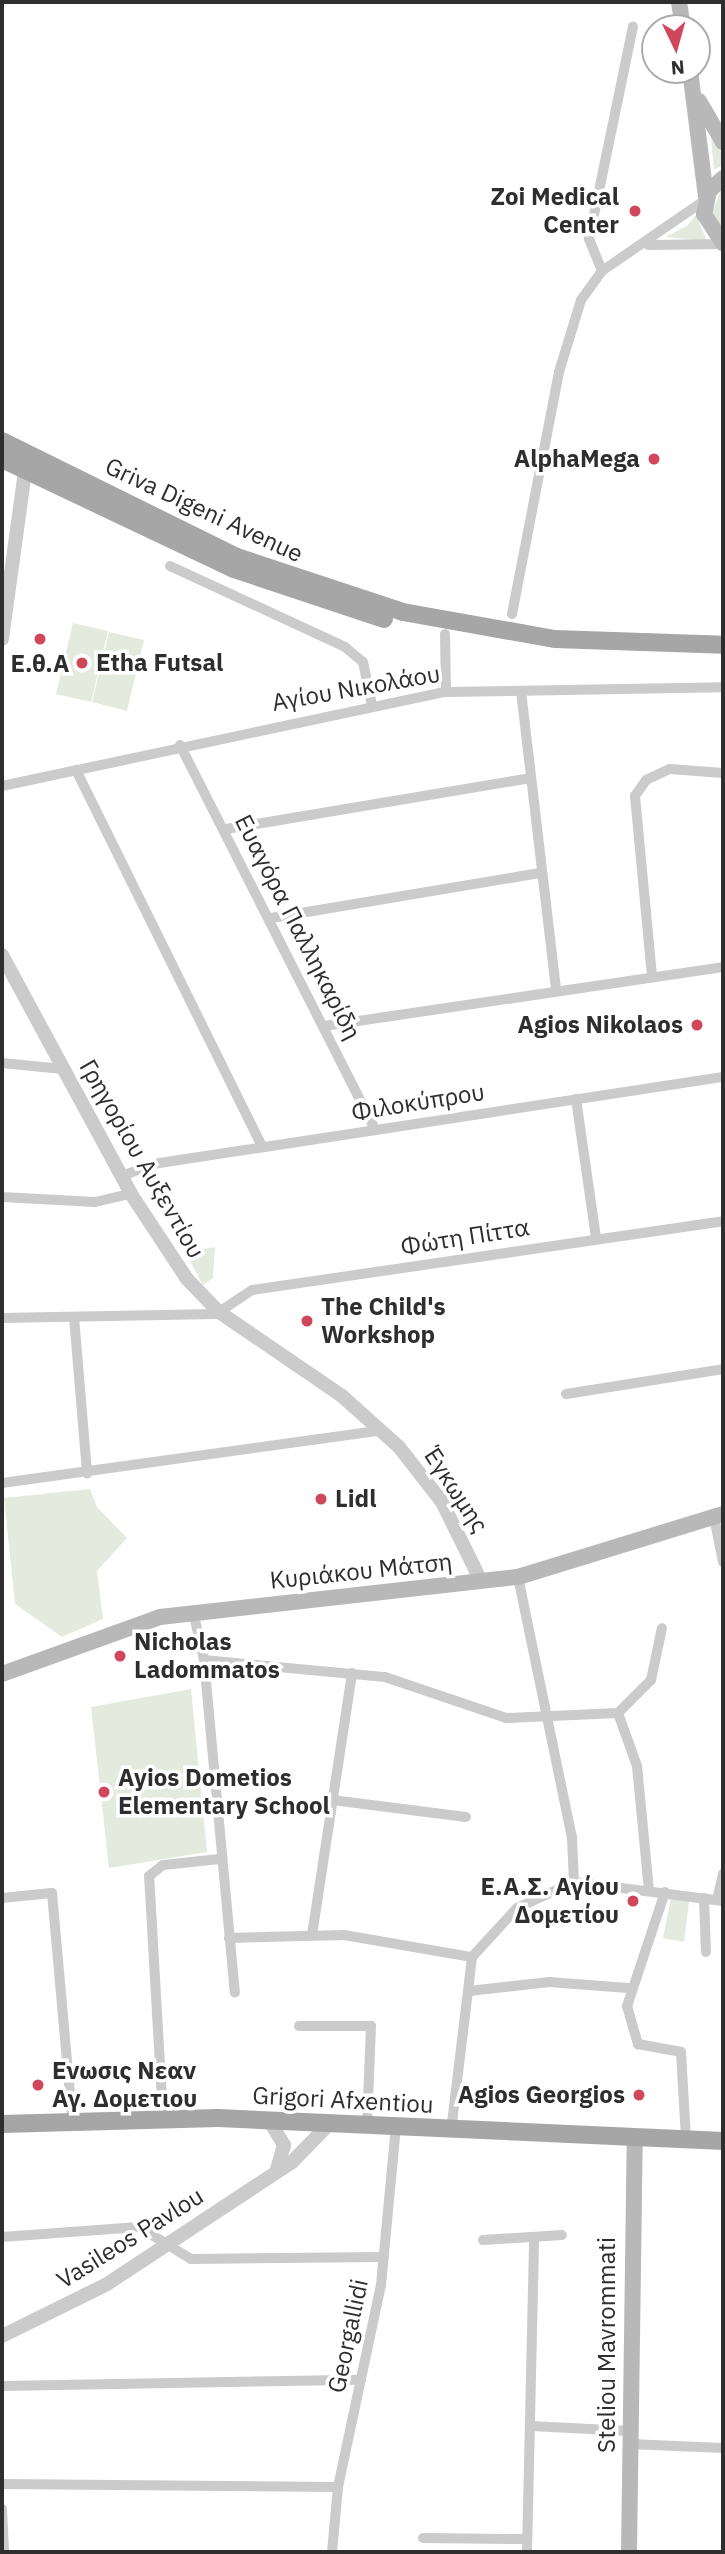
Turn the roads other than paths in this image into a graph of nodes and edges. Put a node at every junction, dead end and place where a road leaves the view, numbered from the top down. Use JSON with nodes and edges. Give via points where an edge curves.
{"nodes":[{"id":1,"x":633,"y":26,"type":"dead end"},
{"id":2,"x":693,"y":84,"type":"edge"},
{"id":3,"x":697,"y":99,"type":"junction"},
{"id":4,"x":723,"y":142,"type":"edge"},
{"id":5,"x":723,"y":178,"type":"edge"},
{"id":6,"x":706,"y":199,"type":"junction"},
{"id":7,"x":723,"y":244,"type":"edge"},
{"id":8,"x":642,"y":246,"type":"junction"},
{"id":9,"x":602,"y":271,"type":"junction"},
{"id":10,"x":2,"y":442,"type":"edge"},
{"id":11,"x":2,"y":459,"type":"edge"},
{"id":12,"x":25,"y":470,"type":"junction"},
{"id":13,"x":170,"y":566,"type":"dead end"},
{"id":14,"x":512,"y":614,"type":"dead end"},
{"id":15,"x":445,"y":634,"type":"junction"},
{"id":16,"x":2,"y":639,"type":"edge"},
{"id":17,"x":723,"y":645,"type":"edge"},
{"id":18,"x":723,"y":656,"type":"edge"},
{"id":19,"x":723,"y":687,"type":"edge"},
{"id":20,"x":521,"y":691,"type":"junction"},
{"id":21,"x":446,"y":692,"type":"junction"},
{"id":22,"x":372,"y":705,"type":"junction"},
{"id":23,"x":180,"y":745,"type":"junction"},
{"id":24,"x":76,"y":770,"type":"junction"},
{"id":25,"x":723,"y":773,"type":"edge"},
{"id":26,"x":530,"y":778,"type":"junction"},
{"id":27,"x":2,"y":786,"type":"edge"},
{"id":28,"x":226,"y":830,"type":"junction"},
{"id":29,"x":541,"y":873,"type":"junction"},
{"id":30,"x":271,"y":918,"type":"junction"},
{"id":31,"x":2,"y":955,"type":"edge"},
{"id":32,"x":723,"y":967,"type":"edge"},
{"id":33,"x":6,"y":968,"type":"edge"},
{"id":34,"x":652,"y":976,"type":"junction"},
{"id":35,"x":556,"y":991,"type":"junction"},
{"id":36,"x":324,"y":1026,"type":"junction"},
{"id":37,"x":2,"y":1063,"type":"edge"},
{"id":38,"x":63,"y":1069,"type":"junction"},
{"id":39,"x":723,"y":1077,"type":"edge"},
{"id":40,"x":576,"y":1099,"type":"junction"},
{"id":41,"x":374,"y":1129,"type":"junction"},
{"id":42,"x":262,"y":1147,"type":"junction"},
{"id":43,"x":122,"y":1176,"type":"junction"},
{"id":44,"x":131,"y":1194,"type":"junction"},
{"id":45,"x":2,"y":1197,"type":"edge"},
{"id":46,"x":723,"y":1221,"type":"edge"},
{"id":47,"x":596,"y":1238,"type":"junction"},
{"id":48,"x":219,"y":1312,"type":"junction"},
{"id":49,"x":74,"y":1317,"type":"junction"},
{"id":50,"x":2,"y":1318,"type":"edge"},
{"id":51,"x":723,"y":1369,"type":"edge"},
{"id":52,"x":566,"y":1394,"type":"dead end"},
{"id":53,"x":382,"y":1430,"type":"junction"},
{"id":54,"x":87,"y":1473,"type":"junction"},
{"id":55,"x":2,"y":1483,"type":"edge"},
{"id":56,"x":719,"y":1516,"type":"edge"},
{"id":57,"x":722,"y":1534,"type":"edge"},
{"id":58,"x":723,"y":1562,"type":"edge"},
{"id":59,"x":518,"y":1577,"type":"junction"},
{"id":60,"x":481,"y":1581,"type":"junction"},
{"id":61,"x":193,"y":1611,"type":"junction"},
{"id":62,"x":662,"y":1628,"type":"dead end"},
{"id":63,"x":204,"y":1660,"type":"junction"},
{"id":64,"x":2,"y":1673,"type":"edge"},
{"id":65,"x":352,"y":1673,"type":"junction"},
{"id":66,"x":618,"y":1713,"type":"junction"},
{"id":67,"x":544,"y":1718,"type":"junction"},
{"id":68,"x":332,"y":1800,"type":"junction"},
{"id":69,"x":466,"y":1817,"type":"dead end"},
{"id":70,"x":220,"y":1859,"type":"junction"},
{"id":71,"x":723,"y":1874,"type":"edge"},
{"id":72,"x":574,"y":1882,"type":"junction"},
{"id":73,"x":649,"y":1890,"type":"junction"},
{"id":74,"x":665,"y":1892,"type":"junction"},
{"id":75,"x":2,"y":1898,"type":"edge"},
{"id":76,"x":704,"y":1898,"type":"junction"},
{"id":77,"x":720,"y":1901,"type":"edge"},
{"id":78,"x":312,"y":1935,"type":"junction"},
{"id":79,"x":229,"y":1938,"type":"junction"},
{"id":80,"x":706,"y":1952,"type":"dead end"},
{"id":81,"x":472,"y":1957,"type":"junction"},
{"id":82,"x":628,"y":1988,"type":"junction"},
{"id":83,"x":469,"y":1991,"type":"junction"},
{"id":84,"x":236,"y":1993,"type":"dead end"},
{"id":85,"x":299,"y":2026,"type":"dead end"},
{"id":86,"x":163,"y":2117,"type":"junction"},
{"id":87,"x":72,"y":2119,"type":"junction"},
{"id":88,"x":269,"y":2120,"type":"junction"},
{"id":89,"x":330,"y":2123,"type":"junction"},
{"id":90,"x":2,"y":2124,"type":"edge"},
{"id":91,"x":367,"y":2126,"type":"junction"},
{"id":92,"x":396,"y":2127,"type":"junction"},
{"id":93,"x":451,"y":2131,"type":"junction"},
{"id":94,"x":635,"y":2138,"type":"junction"},
{"id":95,"x":686,"y":2139,"type":"junction"},
{"id":96,"x":723,"y":2141,"type":"edge"},
{"id":97,"x":277,"y":2169,"type":"junction"},
{"id":98,"x":562,"y":2235,"type":"dead end"},
{"id":99,"x":2,"y":2237,"type":"edge"},
{"id":100,"x":534,"y":2237,"type":"junction"},
{"id":101,"x":483,"y":2240,"type":"dead end"},
{"id":102,"x":168,"y":2244,"type":"junction"},
{"id":103,"x":384,"y":2257,"type":"junction"},
{"id":104,"x":2,"y":2336,"type":"edge"},
{"id":105,"x":361,"y":2380,"type":"junction"},
{"id":106,"x":2,"y":2386,"type":"edge"},
{"id":107,"x":531,"y":2426,"type":"junction"},
{"id":108,"x":629,"y":2438,"type":"junction"},
{"id":109,"x":723,"y":2448,"type":"edge"},
{"id":110,"x":2,"y":2484,"type":"edge"},
{"id":111,"x":338,"y":2487,"type":"junction"},
{"id":112,"x":2,"y":2509,"type":"edge"},
{"id":113,"x":423,"y":2538,"type":"dead end"},
{"id":114,"x":527,"y":2539,"type":"junction"},
{"id":115,"x":3,"y":2540,"type":"edge"},
{"id":116,"x":454,"y":2540,"type":"junction"},
{"id":117,"x":4,"y":2552,"type":"edge"},
{"id":118,"x":332,"y":2552,"type":"edge"},
{"id":119,"x":450,"y":2552,"type":"edge"},
{"id":120,"x":527,"y":2552,"type":"edge"},
{"id":121,"x":629,"y":2552,"type":"edge"}],
"edges":[{"from":1,"to":9,"type":"street","via":[[589,239]]},
{"from":2,"to":3,"type":"main road"},
{"from":3,"to":4,"type":"main road"},
{"from":3,"to":6,"type":"main road"},
{"from":5,"to":6,"type":"main road"},
{"from":6,"to":7,"type":"main road","via":[[708,227]]},
{"from":6,"to":8,"type":"street"},
{"from":7,"to":8,"type":"street"},
{"from":8,"to":9,"type":"street"},
{"from":9,"to":14,"type":"street","via":[[585,292],[567,338]]},
{"from":10,"to":17,"type":"main road","name":"Griva Digeni Avenue","via":[[237,557],[402,612],[555,639]]},
{"from":11,"to":12,"type":"main road","name":"Griva Digeni Avenue"},
{"from":12,"to":15,"type":"main road","name":"Griva Digeni Avenue","via":[[259,579]]},
{"from":12,"to":16,"type":"street"},
{"from":13,"to":22,"type":"street","via":[[345,647],[363,662]]},
{"from":15,"to":18,"type":"main road","name":"Griva Digeni Avenue","via":[[602,654]]},
{"from":15,"to":21,"type":"street"},
{"from":19,"to":20,"type":"street","name":"Αγίου Νικολάου"},
{"from":20,"to":21,"type":"street","name":"Αγίου Νικολάου"},
{"from":20,"to":26,"type":"street"},
{"from":21,"to":22,"type":"street","name":"Αγίου Νικολάου"},
{"from":22,"to":23,"type":"street","name":"Αγίου Νικολάου"},
{"from":23,"to":24,"type":"street","name":"Αγίου Νικολάου"},
{"from":23,"to":28,"type":"street","name":"Ευαγόρα Παλληκαρίδη"},
{"from":24,"to":27,"type":"street","name":"Αγίου Νικολάου"},
{"from":24,"to":42,"type":"street"},
{"from":25,"to":34,"type":"street","via":[[670,769],[646,780],[635,796]]},
{"from":26,"to":28,"type":"street"},
{"from":26,"to":29,"type":"street"},
{"from":28,"to":30,"type":"street","name":"Ευαγόρα Παλληκαρίδη"},
{"from":29,"to":30,"type":"street"},
{"from":29,"to":35,"type":"street"},
{"from":30,"to":36,"type":"street","name":"Ευαγόρα Παλληκαρίδη"},
{"from":31,"to":33,"type":"street","name":"Γρηγορίου Αυξεντίου"},
{"from":32,"to":34,"type":"street"},
{"from":33,"to":38,"type":"street","name":"Γρηγορίου Αυξεντίου"},
{"from":34,"to":35,"type":"street"},
{"from":35,"to":36,"type":"street"},
{"from":36,"to":41,"type":"street","name":"Ευαγόρα Παλληκαρίδη"},
{"from":37,"to":38,"type":"street"},
{"from":38,"to":43,"type":"street","name":"Γρηγορίου Αυξεντίου"},
{"from":39,"to":40,"type":"street","name":"Φιλοκύπρου"},
{"from":40,"to":41,"type":"street","name":"Φιλοκύπρου"},
{"from":40,"to":47,"type":"street"},
{"from":41,"to":42,"type":"street","name":"Φιλοκύπρου"},
{"from":42,"to":43,"type":"street","name":"Φιλοκύπρου","via":[[143,1166]]},
{"from":43,"to":44,"type":"street","name":"Γρηγορίου Αυξεντίου"},
{"from":44,"to":45,"type":"street","via":[[95,1202]]},
{"from":44,"to":48,"type":"street","name":"Γρηγορίου Αυξεντίου","via":[[181,1271]]},
{"from":46,"to":47,"type":"street","name":"Φώτη Πίττα"},
{"from":47,"to":48,"type":"street","name":"Φώτη Πίττα","via":[[252,1290]]},
{"from":48,"to":49,"type":"street"},
{"from":48,"to":53,"type":"street","name":"Γρηγορίου Αυξεντίου"},
{"from":49,"to":50,"type":"street"},
{"from":49,"to":54,"type":"street"},
{"from":51,"to":52,"type":"street"},
{"from":53,"to":54,"type":"street"},
{"from":53,"to":60,"type":"street","name":"Έγκωμης","via":[[436,1493]]},
{"from":54,"to":55,"type":"street"},
{"from":56,"to":57,"type":"street"},
{"from":56,"to":59,"type":"main road","name":"Κυριάκου Μάτση"},
{"from":57,"to":58,"type":"street"},
{"from":59,"to":60,"type":"main road","name":"Κυριάκου Μάτση"},
{"from":59,"to":67,"type":"street"},
{"from":60,"to":61,"type":"main road","name":"Κυριάκου Μάτση"},
{"from":61,"to":63,"type":"street"},
{"from":61,"to":64,"type":"main road","name":"Κυριάκου Μάτση"},
{"from":62,"to":66,"type":"street","via":[[651,1680]]},
{"from":63,"to":65,"type":"street"},
{"from":63,"to":70,"type":"street"},
{"from":65,"to":67,"type":"street","via":[[415,1684],[490,1715]]},
{"from":65,"to":68,"type":"street"},
{"from":66,"to":67,"type":"street"},
{"from":66,"to":73,"type":"street","via":[[637,1766]]},
{"from":67,"to":72,"type":"street","via":[[572,1837]]},
{"from":68,"to":69,"type":"street"},
{"from":68,"to":78,"type":"street"},
{"from":70,"to":79,"type":"street"},
{"from":70,"to":86,"type":"street","via":[[163,1865],[149,1876]]},
{"from":71,"to":77,"type":"street"},
{"from":72,"to":73,"type":"street"},
{"from":72,"to":81,"type":"street","via":[[517,1908]]},
{"from":73,"to":74,"type":"street"},
{"from":74,"to":76,"type":"street"},
{"from":74,"to":82,"type":"street","via":[[651,1946]]},
{"from":75,"to":87,"type":"street","via":[[52,1893]]},
{"from":76,"to":77,"type":"street"},
{"from":76,"to":80,"type":"street"},
{"from":78,"to":79,"type":"street"},
{"from":78,"to":81,"type":"street"},
{"from":79,"to":84,"type":"street"},
{"from":81,"to":83,"type":"street"},
{"from":82,"to":83,"type":"street","via":[[549,1982]]},
{"from":82,"to":95,"type":"street","via":[[634,2039],[648,2049],[676,2048],[682,2056]]},
{"from":83,"to":93,"type":"street","via":[[456,2046]]},
{"from":85,"to":91,"type":"street","via":[[371,2026]]},
{"from":86,"to":87,"type":"main road","name":"Grigori Afxentiou"},
{"from":86,"to":88,"type":"main road","name":"Grigori Afxentiou"},
{"from":87,"to":90,"type":"main road","name":"Grigori Afxentiou"},
{"from":88,"to":89,"type":"main road","name":"Grigori Afxentiou"},
{"from":88,"to":97,"type":"street","via":[[284,2139]]},
{"from":89,"to":91,"type":"main road","name":"Grigori Afxentiou"},
{"from":89,"to":97,"type":"street","name":"Vasileos Pavlou"},
{"from":91,"to":92,"type":"main road","name":"Grigori Afxentiou"},
{"from":92,"to":93,"type":"main road","name":"Grigori Afxentiou"},
{"from":92,"to":103,"type":"street","name":"Georgallidi"},
{"from":93,"to":94,"type":"main road","name":"Grigori Afxentiou"},
{"from":94,"to":95,"type":"main road","name":"Grigori Afxentiou"},
{"from":94,"to":108,"type":"main road","name":"Steliou Mavrommati"},
{"from":95,"to":96,"type":"main road","name":"Grigori Afxentiou"},
{"from":97,"to":102,"type":"street","name":"Vasileos Pavlou"},
{"from":98,"to":100,"type":"street"},
{"from":99,"to":102,"type":"street","via":[[139,2227]]},
{"from":100,"to":101,"type":"street"},
{"from":100,"to":107,"type":"street"},
{"from":102,"to":103,"type":"street","via":[[191,2259]]},
{"from":102,"to":104,"type":"street","name":"Vasileos Pavlou","via":[[96,2291]]},
{"from":103,"to":105,"type":"street","name":"Georgallidi"},
{"from":105,"to":106,"type":"street"},
{"from":105,"to":111,"type":"street","name":"Georgallidi"},
{"from":107,"to":108,"type":"street"},
{"from":107,"to":114,"type":"street"},
{"from":108,"to":109,"type":"street"},
{"from":108,"to":121,"type":"main road","name":"Steliou Mavrommati"},
{"from":110,"to":111,"type":"street","via":[[239,2481]]},
{"from":111,"to":118,"type":"street","name":"Georgallidi"},
{"from":112,"to":115,"type":"street"},
{"from":113,"to":116,"type":"street"},
{"from":114,"to":116,"type":"street"},
{"from":114,"to":120,"type":"street"},
{"from":115,"to":117,"type":"street"},
{"from":116,"to":119,"type":"street"}]}
